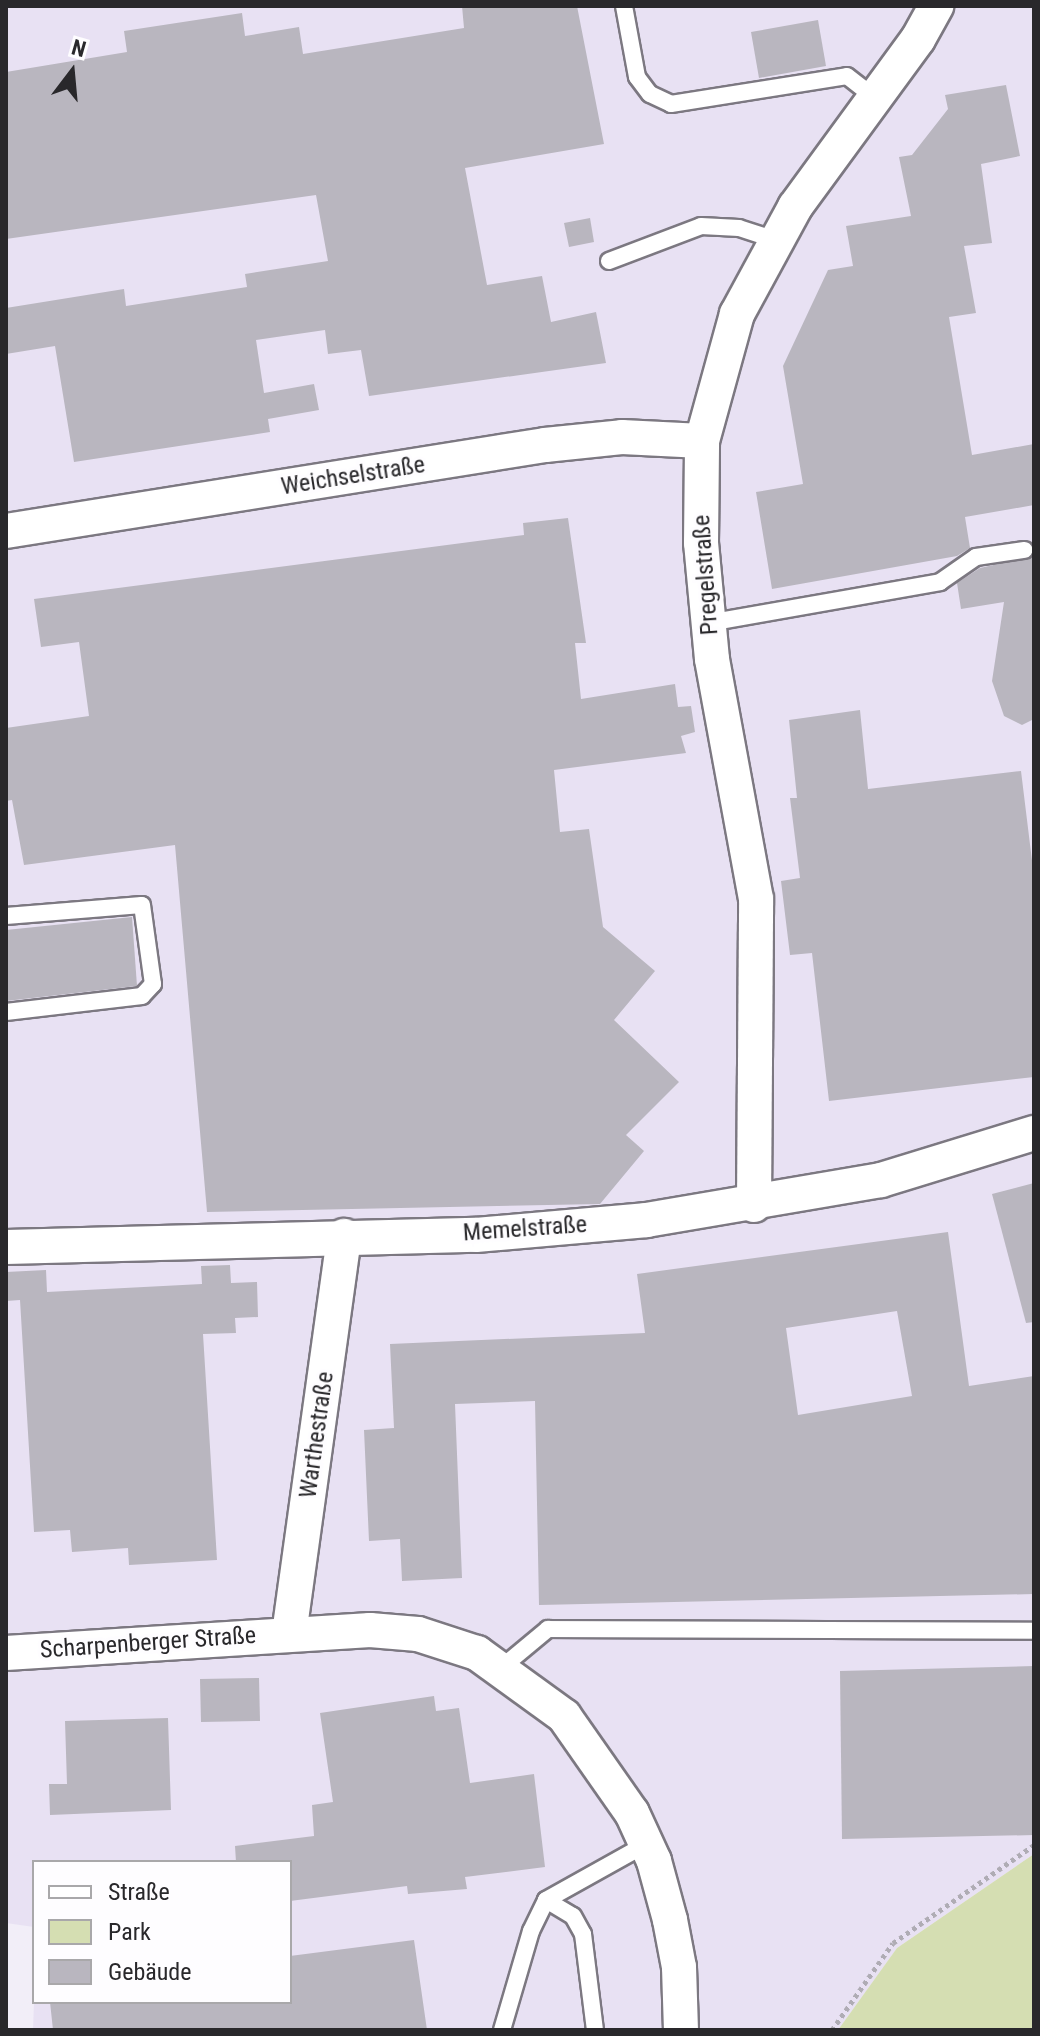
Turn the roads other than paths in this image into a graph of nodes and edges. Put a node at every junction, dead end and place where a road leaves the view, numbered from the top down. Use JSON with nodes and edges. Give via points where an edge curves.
{"nodes":[{"id":1,"x":624,"y":6,"type":"edge"},
{"id":2,"x":936,"y":6,"type":"edge"},
{"id":3,"x":875,"y":98,"type":"junction"},
{"id":4,"x":777,"y":240,"type":"junction"},
{"id":5,"x":609,"y":261,"type":"dead end"},
{"id":6,"x":702,"y":441,"type":"junction"},
{"id":7,"x":6,"y":531,"type":"edge"},
{"id":8,"x":1024,"y":550,"type":"dead end"},
{"id":9,"x":708,"y":623,"type":"junction"},
{"id":10,"x":6,"y":916,"type":"edge"},
{"id":11,"x":6,"y":1012,"type":"edge"},
{"id":12,"x":1034,"y":1133,"type":"edge"},
{"id":13,"x":754,"y":1205,"type":"junction"},
{"id":14,"x":344,"y":1236,"type":"junction"},
{"id":15,"x":6,"y":1247,"type":"edge"},
{"id":16,"x":1034,"y":1631,"type":"edge"},
{"id":17,"x":289,"y":1634,"type":"junction"},
{"id":18,"x":6,"y":1653,"type":"edge"},
{"id":19,"x":501,"y":1668,"type":"junction"},
{"id":20,"x":646,"y":1844,"type":"junction"},
{"id":21,"x":546,"y":1900,"type":"junction"},
{"id":22,"x":502,"y":2030,"type":"edge"},
{"id":23,"x":595,"y":2030,"type":"edge"},
{"id":24,"x":681,"y":2030,"type":"edge"}],
"edges":[{"from":1,"to":3,"type":"lane","via":[[637,77],[650,94],[671,104],[847,76]]},
{"from":2,"to":3,"type":"street","name":"Pregelstraße"},
{"from":3,"to":4,"type":"street","name":"Pregelstraße","via":[[822,167]]},
{"from":4,"to":5,"type":"lane","via":[[739,228],[701,226]]},
{"from":4,"to":6,"type":"street","name":"Pregelstraße","via":[[737,314]]},
{"from":6,"to":7,"type":"street","name":"Weichselstraße","via":[[622,437],[545,445]]},
{"from":6,"to":9,"type":"street","name":"Pregelstraße","via":[[701,543]]},
{"from":8,"to":9,"type":"lane","via":[[976,557],[940,582]]},
{"from":9,"to":13,"type":"street","name":"Pregelstraße","via":[[756,899]]},
{"from":10,"to":11,"type":"lane","via":[[142,905],[153,984],[142,996]]},
{"from":12,"to":13,"type":"street","name":"Memelstraße","via":[[881,1180]]},
{"from":13,"to":14,"type":"street","name":"Memelstraße","via":[[476,1235]]},
{"from":14,"to":15,"type":"street","name":"Memelstraße"},
{"from":14,"to":17,"type":"street","name":"Warthestraße"},
{"from":16,"to":19,"type":"lane","via":[[548,1629]]},
{"from":17,"to":18,"type":"street","name":"Scharpenberger Straße"},
{"from":17,"to":19,"type":"street","name":"Scharpenberger Straße","via":[[418,1634],[477,1653]]},
{"from":19,"to":20,"type":"street","name":"Scharpenberger Straße","via":[[564,1716],[632,1813]]},
{"from":20,"to":21,"type":"lane"},
{"from":20,"to":24,"type":"street","name":"Scharpenberger Straße","via":[[679,1967]]},
{"from":21,"to":22,"type":"lane","via":[[531,1931]]},
{"from":21,"to":23,"type":"lane","via":[[573,1916],[583,1934]]}]}
